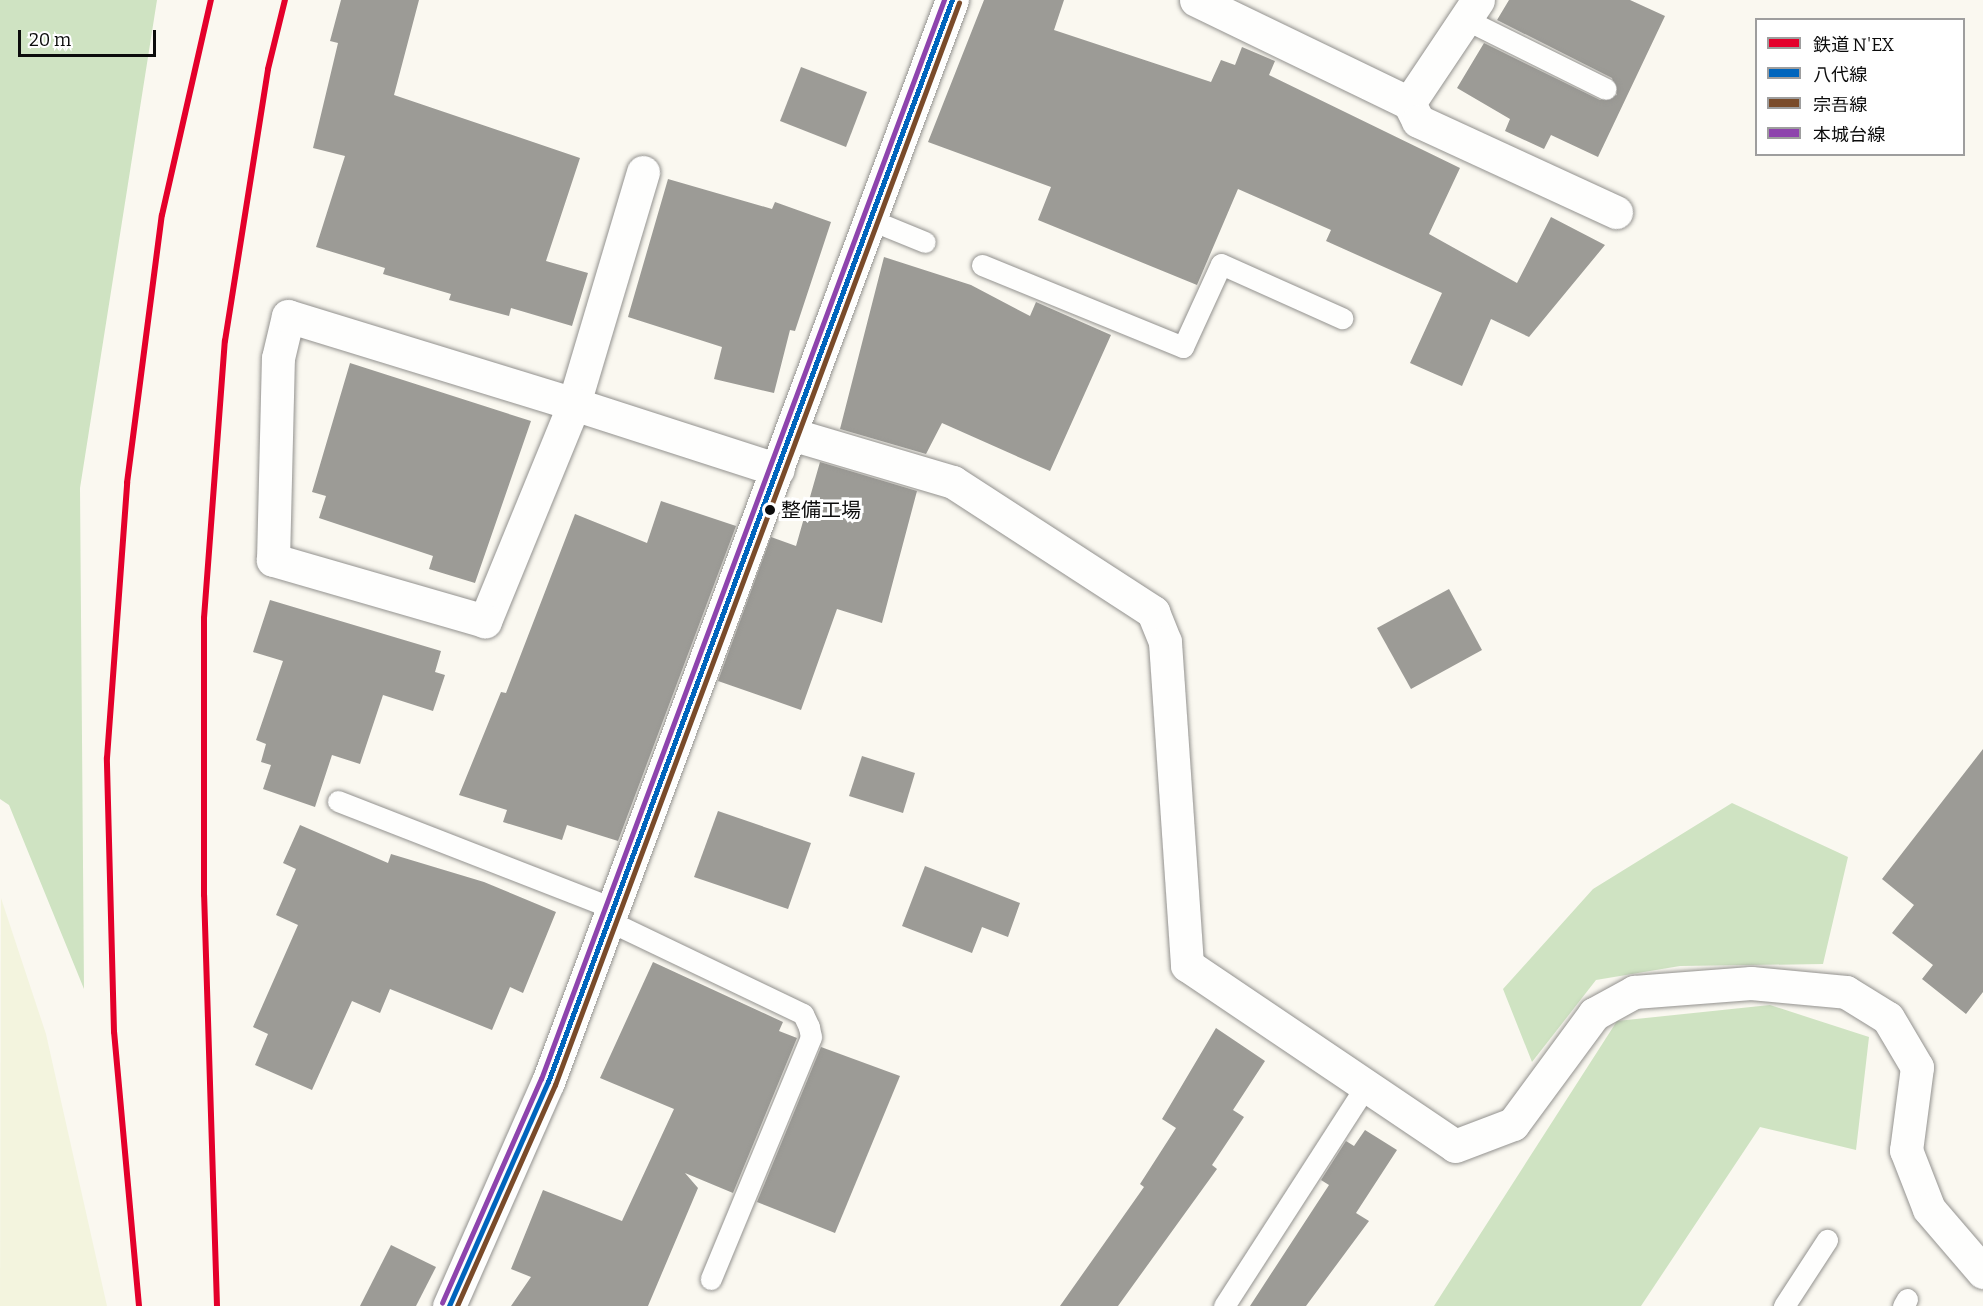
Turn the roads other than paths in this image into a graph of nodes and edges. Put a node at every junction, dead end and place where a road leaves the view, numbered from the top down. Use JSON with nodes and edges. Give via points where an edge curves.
{"nodes":[{"id":1,"x":952,"y":0,"type":"edge"},
{"id":2,"x":1196,"y":0,"type":"edge"},
{"id":3,"x":1471,"y":10,"type":"edge"},
{"id":4,"x":1606,"y":89,"type":"dead end"},
{"id":5,"x":1409,"y":103,"type":"junction"},
{"id":6,"x":643,"y":172,"type":"dead end"},
{"id":7,"x":1616,"y":212,"type":"dead end"},
{"id":8,"x":871,"y":220,"type":"junction"},
{"id":9,"x":925,"y":242,"type":"dead end"},
{"id":10,"x":982,"y":265,"type":"dead end"},
{"id":11,"x":1342,"y":318,"type":"dead end"},
{"id":12,"x":574,"y":404,"type":"junction"},
{"id":13,"x":791,"y":434,"type":"junction"},
{"id":14,"x":778,"y":470,"type":"junction"},
{"id":15,"x":338,"y":801,"type":"dead end"},
{"id":16,"x":611,"y":914,"type":"junction"},
{"id":17,"x":1366,"y":1086,"type":"junction"},
{"id":18,"x":1827,"y":1240,"type":"dead end"},
{"id":19,"x":1983,"y":1272,"type":"edge"},
{"id":20,"x":711,"y":1279,"type":"dead end"},
{"id":21,"x":449,"y":1306,"type":"edge"},
{"id":22,"x":1224,"y":1306,"type":"edge"},
{"id":23,"x":1784,"y":1306,"type":"edge"}],
"edges":[{"from":1,"to":8,"type":"street"},
{"from":2,"to":5,"type":"street"},
{"from":3,"to":4,"type":"lane"},
{"from":3,"to":5,"type":"street"},
{"from":5,"to":7,"type":"street","via":[[1418,122]]},
{"from":6,"to":12,"type":"street"},
{"from":8,"to":9,"type":"lane"},
{"from":8,"to":13,"type":"street"},
{"from":10,"to":11,"type":"lane","via":[[1183,347],[1221,264]]},
{"from":12,"to":12,"type":"street","via":[[485,621],[273,560],[278,358],[288,316]]},
{"from":12,"to":14,"type":"street"},
{"from":13,"to":14,"type":"street"},
{"from":13,"to":17,"type":"street","via":[[953,482],[1153,612],[1165,642],[1187,965]]},
{"from":14,"to":16,"type":"street"},
{"from":15,"to":16,"type":"lane"},
{"from":16,"to":20,"type":"lane","via":[[803,1014],[809,1027],[811,1037]]},
{"from":16,"to":21,"type":"street","via":[[548,1082]]},
{"from":17,"to":19,"type":"street","via":[[1455,1146],[1513,1124],[1594,1014],[1634,992],[1751,983],[1846,992],[1888,1018],[1917,1067],[1906,1150],[1929,1209]]},
{"from":17,"to":22,"type":"lane"},
{"from":18,"to":23,"type":"lane"}]}
